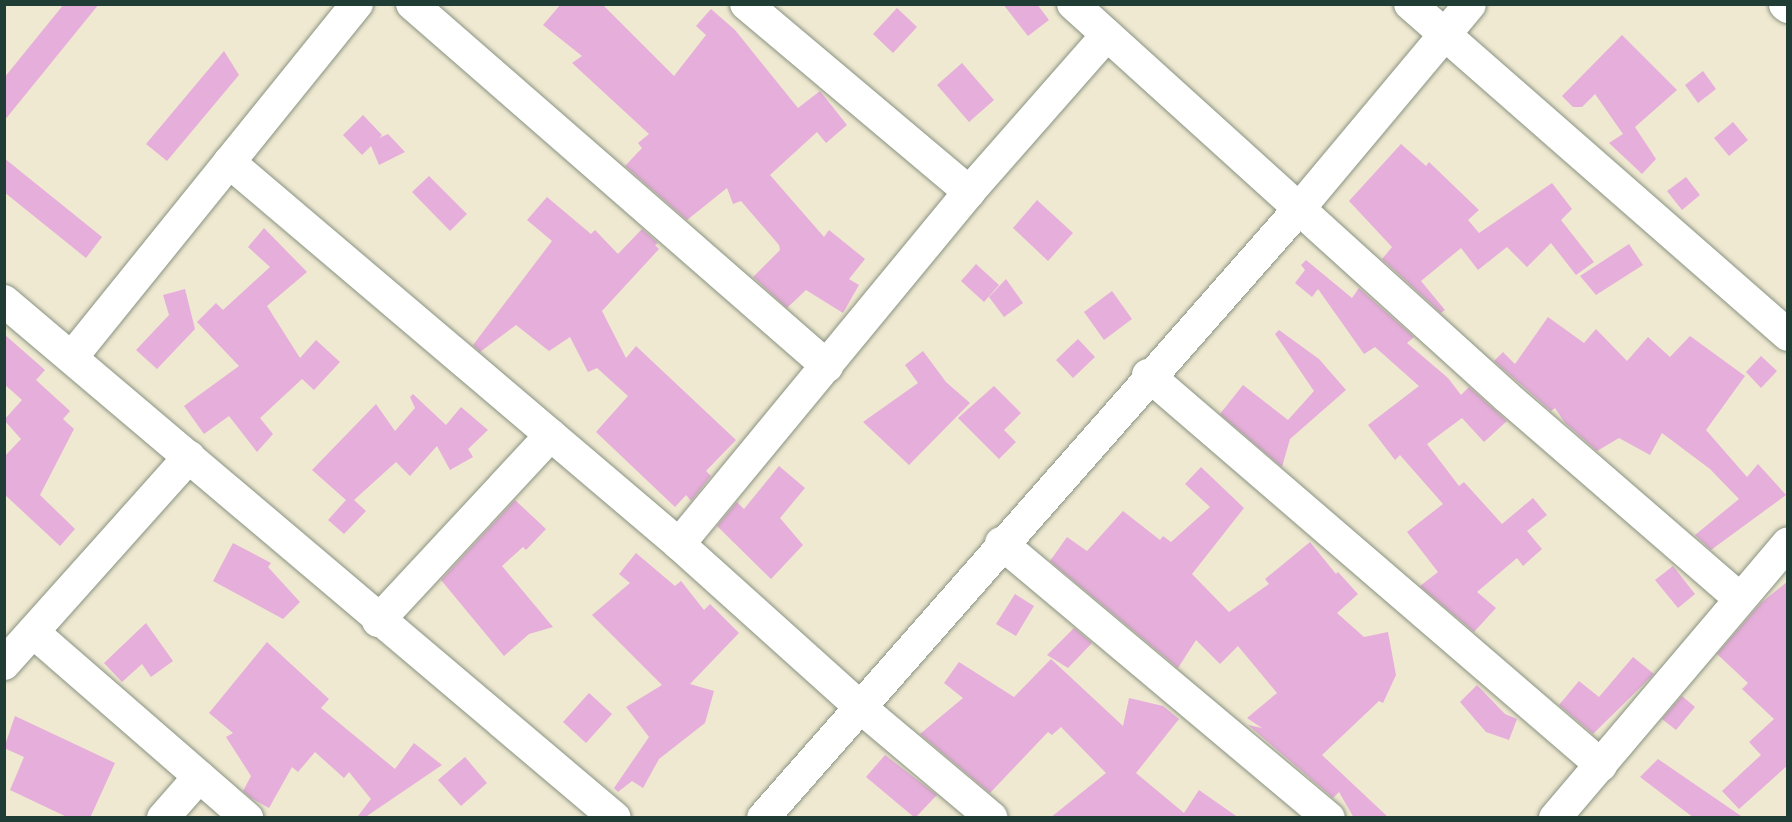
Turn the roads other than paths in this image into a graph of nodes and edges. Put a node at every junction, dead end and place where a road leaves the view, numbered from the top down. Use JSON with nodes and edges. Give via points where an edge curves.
{"nodes":[{"id":1,"x":357,"y":4,"type":"edge"},
{"id":2,"x":412,"y":4,"type":"edge"},
{"id":3,"x":746,"y":4,"type":"edge"},
{"id":4,"x":1073,"y":4,"type":"edge"},
{"id":5,"x":1410,"y":4,"type":"edge"},
{"id":6,"x":1470,"y":4,"type":"edge"},
{"id":7,"x":1445,"y":34,"type":"junction"},
{"id":8,"x":1107,"y":35,"type":"junction"},
{"id":9,"x":229,"y":162,"type":"junction"},
{"id":10,"x":969,"y":192,"type":"junction"},
{"id":11,"x":1298,"y":210,"type":"junction"},
{"id":12,"x":10,"y":315,"type":"edge"},
{"id":13,"x":1788,"y":335,"type":"edge"},
{"id":14,"x":72,"y":357,"type":"junction"},
{"id":15,"x":827,"y":366,"type":"junction"},
{"id":16,"x":1148,"y":375,"type":"junction"},
{"id":17,"x":551,"y":435,"type":"junction"},
{"id":18,"x":189,"y":457,"type":"junction"},
{"id":19,"x":1001,"y":543,"type":"junction"},
{"id":20,"x":1788,"y":543,"type":"edge"},
{"id":21,"x":679,"y":544,"type":"junction"},
{"id":22,"x":1740,"y":599,"type":"junction"},
{"id":23,"x":378,"y":621,"type":"junction"},
{"id":24,"x":33,"y":632,"type":"junction"},
{"id":25,"x":4,"y":664,"type":"edge"},
{"id":26,"x":860,"y":706,"type":"junction"},
{"id":27,"x":1601,"y":765,"type":"junction"},
{"id":28,"x":199,"y":777,"type":"junction"},
{"id":29,"x":163,"y":818,"type":"edge"},
{"id":30,"x":247,"y":818,"type":"edge"},
{"id":31,"x":615,"y":818,"type":"edge"},
{"id":32,"x":763,"y":818,"type":"edge"},
{"id":33,"x":992,"y":818,"type":"edge"},
{"id":34,"x":1329,"y":818,"type":"edge"},
{"id":35,"x":1555,"y":818,"type":"edge"}],
"edges":[{"from":1,"to":9,"type":"street"},
{"from":2,"to":15,"type":"street"},
{"from":3,"to":10,"type":"street"},
{"from":4,"to":8,"type":"street"},
{"from":5,"to":7,"type":"street"},
{"from":6,"to":7,"type":"street"},
{"from":7,"to":11,"type":"street"},
{"from":7,"to":13,"type":"street"},
{"from":8,"to":10,"type":"street"},
{"from":8,"to":11,"type":"street"},
{"from":9,"to":14,"type":"street"},
{"from":9,"to":17,"type":"street"},
{"from":10,"to":15,"type":"street"},
{"from":11,"to":16,"type":"street"},
{"from":11,"to":22,"type":"street"},
{"from":12,"to":14,"type":"street"},
{"from":14,"to":18,"type":"street"},
{"from":15,"to":21,"type":"street"},
{"from":16,"to":19,"type":"street"},
{"from":16,"to":27,"type":"street"},
{"from":17,"to":21,"type":"street"},
{"from":17,"to":23,"type":"street"},
{"from":18,"to":23,"type":"street"},
{"from":18,"to":24,"type":"street"},
{"from":19,"to":26,"type":"street"},
{"from":19,"to":34,"type":"street"},
{"from":20,"to":22,"type":"street"},
{"from":21,"to":26,"type":"street"},
{"from":22,"to":27,"type":"street"},
{"from":23,"to":31,"type":"street"},
{"from":24,"to":25,"type":"street"},
{"from":24,"to":28,"type":"street"},
{"from":26,"to":32,"type":"street"},
{"from":26,"to":33,"type":"street"},
{"from":27,"to":35,"type":"street"},
{"from":28,"to":29,"type":"street"},
{"from":28,"to":30,"type":"street"}]}
